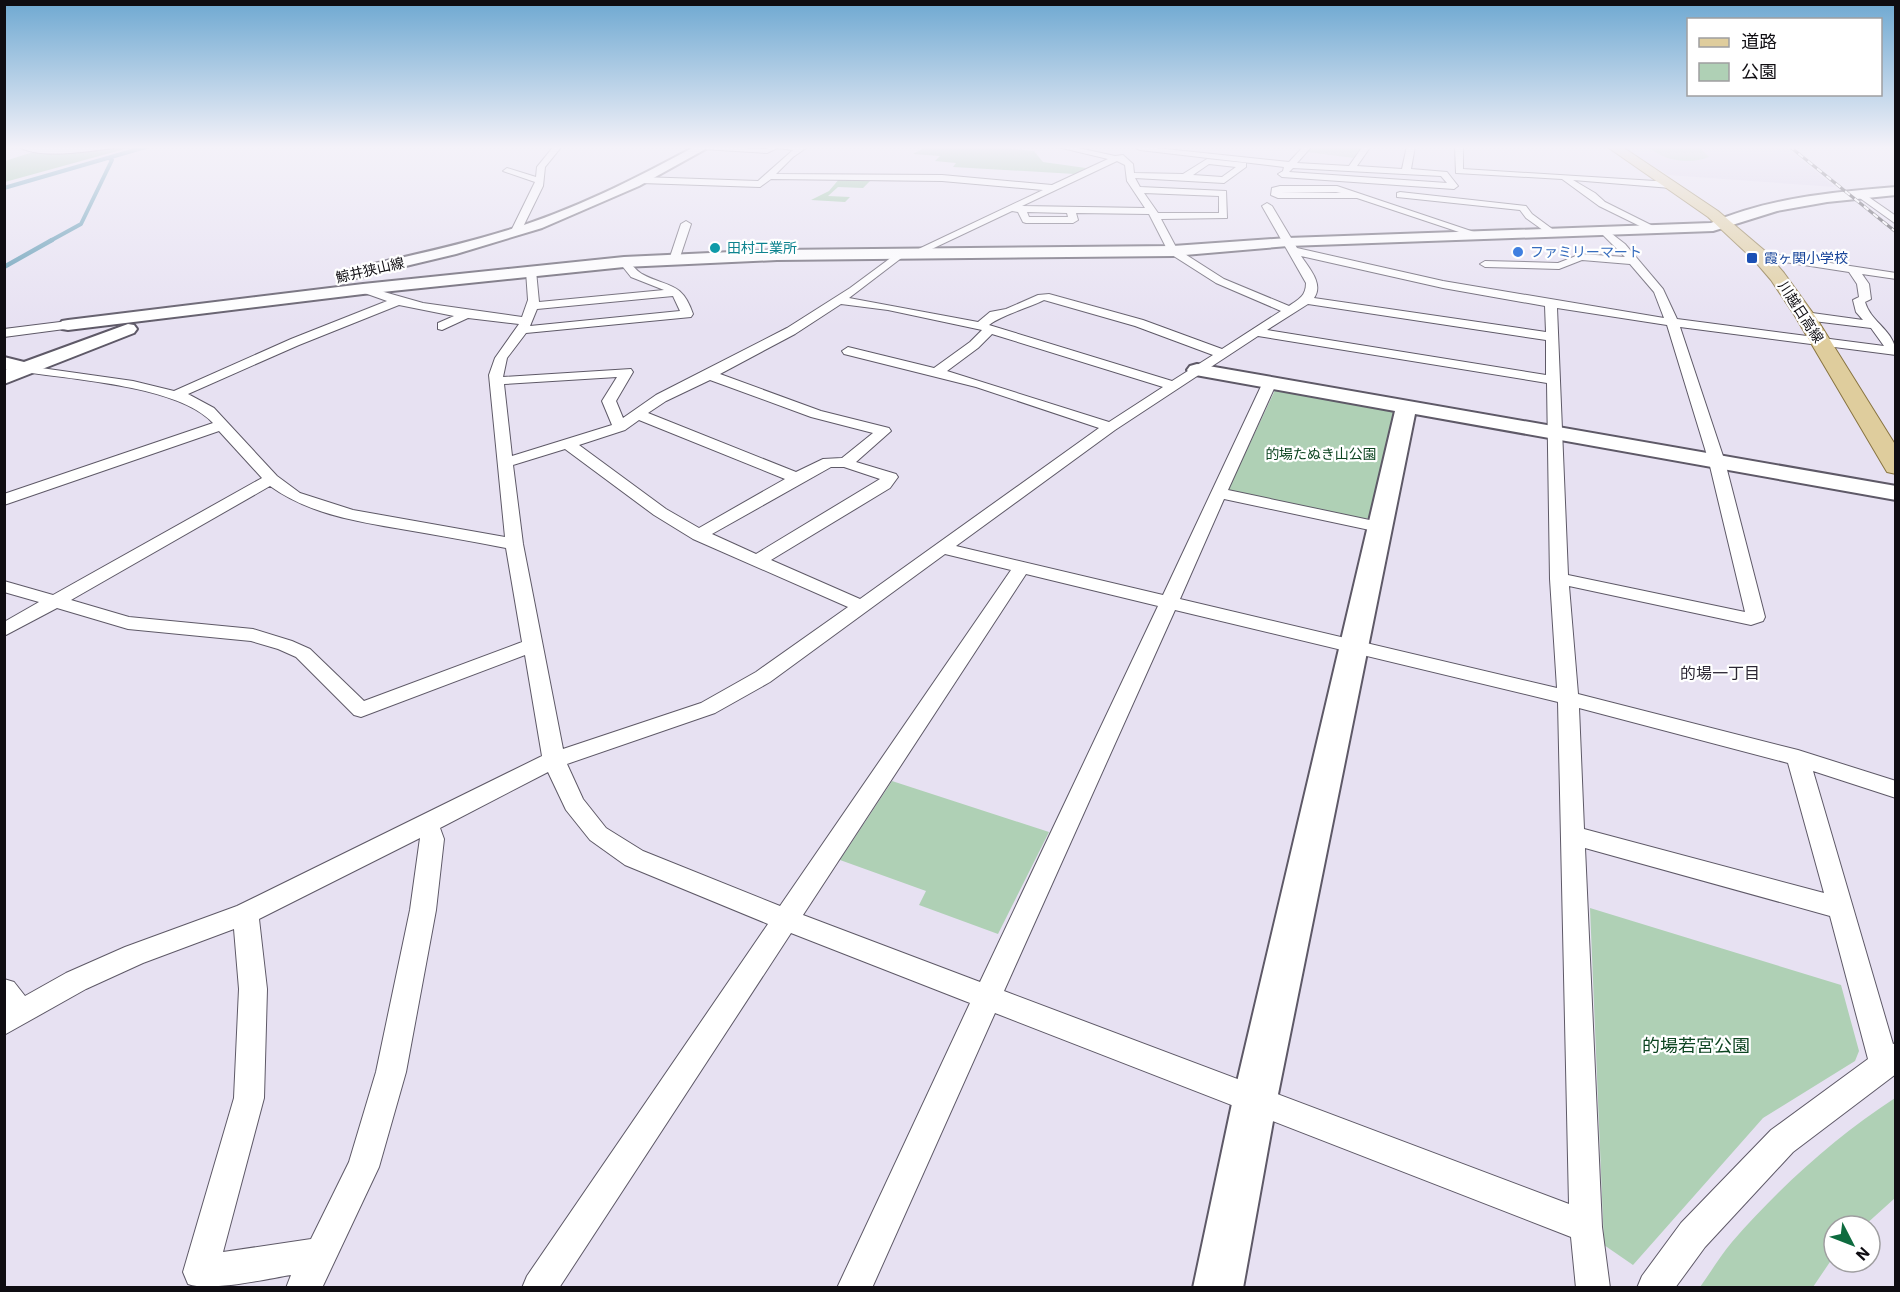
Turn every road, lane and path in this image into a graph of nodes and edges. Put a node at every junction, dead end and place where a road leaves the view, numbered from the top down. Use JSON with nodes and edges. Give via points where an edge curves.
{"nodes":[{"id":1,"x":528,"y":206,"type":"edge"},
{"id":2,"x":578,"y":206,"type":"edge"},
{"id":3,"x":1014,"y":206,"type":"edge"},
{"id":4,"x":1148,"y":206,"type":"edge"},
{"id":5,"x":1224,"y":206,"type":"edge"},
{"id":6,"x":1267,"y":206,"type":"dead end"},
{"id":7,"x":1388,"y":206,"type":"edge"},
{"id":8,"x":1506,"y":206,"type":"edge"},
{"id":9,"x":1607,"y":206,"type":"edge"},
{"id":10,"x":1700,"y":206,"type":"edge"},
{"id":11,"x":1785,"y":206,"type":"edge"},
{"id":12,"x":1877,"y":206,"type":"edge"},
{"id":13,"x":1008,"y":209,"type":"junction"},
{"id":14,"x":1153,"y":213,"type":"junction"},
{"id":15,"x":1893,"y":218,"type":"edge"},
{"id":16,"x":1722,"y":222,"type":"junction"},
{"id":17,"x":686,"y":224,"type":"dead end"},
{"id":18,"x":1652,"y":229,"type":"junction"},
{"id":19,"x":1603,"y":230,"type":"junction"},
{"id":20,"x":1550,"y":231,"type":"junction"},
{"id":21,"x":515,"y":233,"type":"junction"},
{"id":22,"x":1475,"y":234,"type":"junction"},
{"id":23,"x":921,"y":239,"type":"dead end"},
{"id":24,"x":937,"y":242,"type":"junction"},
{"id":25,"x":1292,"y":247,"type":"junction"},
{"id":26,"x":1173,"y":251,"type":"junction"},
{"id":27,"x":906,"y":254,"type":"junction"},
{"id":28,"x":1759,"y":255,"type":"junction"},
{"id":29,"x":674,"y":260,"type":"junction"},
{"id":30,"x":1634,"y":261,"type":"junction"},
{"id":31,"x":624,"y":262,"type":"junction"},
{"id":32,"x":1485,"y":264,"type":"dead end"},
{"id":33,"x":1852,"y":268,"type":"junction"},
{"id":34,"x":531,"y":271,"type":"junction"},
{"id":35,"x":1896,"y":276,"type":"edge"},
{"id":36,"x":363,"y":289,"type":"junction"},
{"id":37,"x":675,"y":292,"type":"junction"},
{"id":38,"x":290,"y":293,"type":"junction"},
{"id":39,"x":838,"y":300,"type":"junction"},
{"id":40,"x":1306,"y":300,"type":"junction"},
{"id":41,"x":398,"y":301,"type":"junction"},
{"id":42,"x":1551,"y":303,"type":"junction"},
{"id":43,"x":533,"y":306,"type":"junction"},
{"id":44,"x":188,"y":310,"type":"junction"},
{"id":45,"x":1289,"y":310,"type":"junction"},
{"id":46,"x":467,"y":315,"type":"junction"},
{"id":47,"x":1805,"y":316,"type":"junction"},
{"id":48,"x":1673,"y":324,"type":"junction"},
{"id":49,"x":68,"y":325,"type":"joint"},
{"id":50,"x":1875,"y":325,"type":"junction"},
{"id":51,"x":442,"y":326,"type":"dead end"},
{"id":52,"x":525,"y":326,"type":"junction"},
{"id":53,"x":985,"y":327,"type":"junction"},
{"id":54,"x":4,"y":332,"type":"edge"},
{"id":55,"x":1255,"y":332,"type":"junction"},
{"id":56,"x":1553,"y":337,"type":"junction"},
{"id":57,"x":1821,"y":342,"type":"junction"},
{"id":58,"x":848,"y":351,"type":"dead end"},
{"id":59,"x":1895,"y":351,"type":"edge"},
{"id":60,"x":1223,"y":354,"type":"junction"},
{"id":61,"x":4,"y":363,"type":"edge"},
{"id":62,"x":25,"y":368,"type":"junction"},
{"id":63,"x":1197,"y":370,"type":"junction"},
{"id":64,"x":938,"y":371,"type":"junction"},
{"id":65,"x":709,"y":375,"type":"junction"},
{"id":66,"x":4,"y":378,"type":"edge"},
{"id":67,"x":1554,"y":380,"type":"junction"},
{"id":68,"x":496,"y":381,"type":"junction"},
{"id":69,"x":1270,"y":382,"type":"junction"},
{"id":70,"x":1172,"y":385,"type":"junction"},
{"id":71,"x":176,"y":395,"type":"junction"},
{"id":72,"x":1406,"y":406,"type":"junction"},
{"id":73,"x":640,"y":415,"type":"junction"},
{"id":74,"x":222,"y":425,"type":"junction"},
{"id":75,"x":1110,"y":427,"type":"junction"},
{"id":76,"x":620,"y":428,"type":"junction"},
{"id":77,"x":1555,"y":433,"type":"junction"},
{"id":78,"x":567,"y":443,"type":"junction"},
{"id":79,"x":1717,"y":462,"type":"junction"},
{"id":80,"x":505,"y":463,"type":"junction"},
{"id":81,"x":845,"y":463,"type":"junction"},
{"id":82,"x":1896,"y":467,"type":"edge"},
{"id":83,"x":797,"y":478,"type":"junction"},
{"id":84,"x":271,"y":479,"type":"junction"},
{"id":85,"x":1218,"y":493,"type":"junction"},
{"id":86,"x":1896,"y":493,"type":"edge"},
{"id":87,"x":4,"y":500,"type":"edge"},
{"id":88,"x":1379,"y":527,"type":"junction"},
{"id":89,"x":699,"y":535,"type":"junction"},
{"id":90,"x":514,"y":544,"type":"junction"},
{"id":91,"x":942,"y":548,"type":"junction"},
{"id":92,"x":758,"y":560,"type":"junction"},
{"id":93,"x":1022,"y":567,"type":"junction"},
{"id":94,"x":1559,"y":579,"type":"junction"},
{"id":95,"x":4,"y":586,"type":"edge"},
{"id":96,"x":56,"y":600,"type":"junction"},
{"id":97,"x":1167,"y":603,"type":"junction"},
{"id":98,"x":861,"y":606,"type":"junction"},
{"id":99,"x":4,"y":630,"type":"edge"},
{"id":100,"x":533,"y":645,"type":"junction"},
{"id":101,"x":1354,"y":648,"type":"junction"},
{"id":102,"x":1568,"y":698,"type":"junction"},
{"id":103,"x":1798,"y":758,"type":"junction"},
{"id":104,"x":554,"y":760,"type":"junction"},
{"id":105,"x":1896,"y":790,"type":"edge"},
{"id":106,"x":426,"y":822,"type":"junction"},
{"id":107,"x":1572,"y":835,"type":"junction"},
{"id":108,"x":1839,"y":908,"type":"junction"},
{"id":109,"x":246,"y":914,"type":"junction"},
{"id":110,"x":786,"y":920,"type":"junction"},
{"id":111,"x":987,"y":997,"type":"junction"},
{"id":112,"x":10,"y":1008,"type":"edge"},
{"id":113,"x":1890,"y":1060,"type":"edge"},
{"id":114,"x":1255,"y":1099,"type":"junction"},
{"id":115,"x":1586,"y":1227,"type":"junction"},
{"id":116,"x":321,"y":1254,"type":"junction"},
{"id":117,"x":303,"y":1287,"type":"edge"},
{"id":118,"x":539,"y":1287,"type":"edge"},
{"id":119,"x":854,"y":1287,"type":"edge"},
{"id":120,"x":1218,"y":1287,"type":"edge"},
{"id":121,"x":1593,"y":1287,"type":"edge"},
{"id":122,"x":1654,"y":1287,"type":"edge"}],
"edges":[{"from":1,"to":21,"type":"street"},
{"from":2,"to":21,"type":"street","name":"鯨井狭山線"},
{"from":3,"to":13,"type":"street"},
{"from":4,"to":14,"type":"street"},
{"from":5,"to":14,"type":"street","via":[[1224,216]]},
{"from":6,"to":25,"type":"street"},
{"from":7,"to":22,"type":"street"},
{"from":8,"to":20,"type":"street","via":[[1524,208]]},
{"from":9,"to":18,"type":"street"},
{"from":10,"to":16,"type":"main road","name":"川越日高線"},
{"from":11,"to":16,"type":"street"},
{"from":12,"to":15,"type":"street"},
{"from":13,"to":14,"type":"street"},
{"from":13,"to":24,"type":"street"},
{"from":14,"to":26,"type":"street"},
{"from":16,"to":18,"type":"street","via":[[1713,227]]},
{"from":16,"to":28,"type":"main road","name":"川越日高線"},
{"from":17,"to":29,"type":"street"},
{"from":18,"to":19,"type":"street"},
{"from":19,"to":20,"type":"street"},
{"from":19,"to":30,"type":"street"},
{"from":20,"to":22,"type":"street"},
{"from":21,"to":38,"type":"street","name":"鯨井狭山線"},
{"from":22,"to":25,"type":"street"},
{"from":23,"to":24,"type":"street"},
{"from":24,"to":27,"type":"street"},
{"from":25,"to":26,"type":"street"},
{"from":25,"to":40,"type":"street","via":[[1312,283]]},
{"from":25,"to":42,"type":"street","via":[[1406,279]]},
{"from":26,"to":27,"type":"street"},
{"from":26,"to":45,"type":"street","via":[[1220,281]]},
{"from":27,"to":29,"type":"street"},
{"from":27,"to":39,"type":"street"},
{"from":28,"to":33,"type":"street"},
{"from":28,"to":47,"type":"main road","name":"川越日高線"},
{"from":29,"to":31,"type":"street"},
{"from":30,"to":32,"type":"street","via":[[1581,257],[1559,266]]},
{"from":30,"to":48,"type":"street","via":[[1659,291]]},
{"from":31,"to":34,"type":"street"},
{"from":31,"to":37,"type":"street","via":[[632,274]]},
{"from":33,"to":35,"type":"street"},
{"from":33,"to":50,"type":"street","via":[[1863,284],[1865,299],[1859,300],[1859,305]]},
{"from":34,"to":36,"type":"street"},
{"from":34,"to":43,"type":"street"},
{"from":36,"to":38,"type":"street"},
{"from":36,"to":41,"type":"street"},
{"from":37,"to":43,"type":"street"},
{"from":37,"to":52,"type":"street","via":[[682,297],[687,314]]},
{"from":38,"to":44,"type":"street","name":"鯨井狭山線"},
{"from":39,"to":53,"type":"street"},
{"from":39,"to":65,"type":"street","via":[[791,331]]},
{"from":40,"to":45,"type":"street"},
{"from":40,"to":56,"type":"street"},
{"from":41,"to":46,"type":"street"},
{"from":41,"to":71,"type":"street"},
{"from":42,"to":48,"type":"street"},
{"from":42,"to":56,"type":"street"},
{"from":43,"to":52,"type":"street"},
{"from":44,"to":49,"type":"street"},
{"from":44,"to":62,"type":"street","name":"鯨井狭山線"},
{"from":45,"to":55,"type":"street"},
{"from":46,"to":51,"type":"street"},
{"from":46,"to":52,"type":"street"},
{"from":47,"to":50,"type":"street"},
{"from":47,"to":57,"type":"main road","name":"川越日高線"},
{"from":48,"to":57,"type":"street"},
{"from":48,"to":79,"type":"street"},
{"from":49,"to":54,"type":"street"},
{"from":50,"to":59,"type":"street"},
{"from":52,"to":68,"type":"street","via":[[501,358]]},
{"from":53,"to":60,"type":"street","via":[[994,315],[1050,297],[1139,323]]},
{"from":53,"to":64,"type":"street","via":[[974,345]]},
{"from":53,"to":70,"type":"street"},
{"from":55,"to":60,"type":"street"},
{"from":55,"to":67,"type":"street"},
{"from":56,"to":67,"type":"street"},
{"from":57,"to":59,"type":"street"},
{"from":57,"to":82,"type":"main road","name":"川越日高線"},
{"from":58,"to":64,"type":"street"},
{"from":60,"to":63,"type":"street"},
{"from":61,"to":62,"type":"street"},
{"from":62,"to":66,"type":"street","name":"鯨井狭山線"},
{"from":62,"to":71,"type":"street"},
{"from":63,"to":69,"type":"street"},
{"from":63,"to":70,"type":"street"},
{"from":64,"to":75,"type":"street"},
{"from":65,"to":73,"type":"street","via":[[661,398]]},
{"from":65,"to":81,"type":"street","via":[[816,414],[884,431]]},
{"from":67,"to":77,"type":"street"},
{"from":68,"to":76,"type":"street","via":[[626,372],[609,400]]},
{"from":68,"to":80,"type":"street"},
{"from":69,"to":72,"type":"street"},
{"from":69,"to":85,"type":"street"},
{"from":70,"to":75,"type":"street"},
{"from":71,"to":74,"type":"street","via":[[200,405]]},
{"from":72,"to":77,"type":"street"},
{"from":72,"to":88,"type":"street"},
{"from":73,"to":76,"type":"street"},
{"from":73,"to":83,"type":"street"},
{"from":74,"to":84,"type":"street"},
{"from":74,"to":87,"type":"street"},
{"from":75,"to":91,"type":"street"},
{"from":76,"to":78,"type":"street"},
{"from":77,"to":79,"type":"street"},
{"from":77,"to":94,"type":"street"},
{"from":78,"to":80,"type":"street"},
{"from":78,"to":89,"type":"street","via":[[660,512]]},
{"from":79,"to":86,"type":"street"},
{"from":79,"to":94,"type":"street","via":[[1756,617]]},
{"from":80,"to":90,"type":"street"},
{"from":81,"to":83,"type":"street","via":[[828,462]]},
{"from":81,"to":92,"type":"street","via":[[890,477],[884,485]]},
{"from":83,"to":89,"type":"street"},
{"from":84,"to":90,"type":"street","via":[[294,496],[331,510]]},
{"from":84,"to":96,"type":"street"},
{"from":85,"to":88,"type":"street"},
{"from":85,"to":97,"type":"street"},
{"from":88,"to":101,"type":"street"},
{"from":89,"to":92,"type":"street"},
{"from":90,"to":100,"type":"street"},
{"from":91,"to":93,"type":"street"},
{"from":91,"to":98,"type":"street"},
{"from":92,"to":98,"type":"street"},
{"from":93,"to":97,"type":"street"},
{"from":93,"to":110,"type":"street"},
{"from":94,"to":102,"type":"street"},
{"from":95,"to":96,"type":"street"},
{"from":96,"to":99,"type":"street"},
{"from":96,"to":100,"type":"street","via":[[128,623],[253,635],[285,645],[303,653],[361,710]]},
{"from":97,"to":101,"type":"street"},
{"from":97,"to":111,"type":"street"},
{"from":98,"to":104,"type":"street","via":[[763,677],[708,708]]},
{"from":100,"to":104,"type":"street"},
{"from":101,"to":102,"type":"street"},
{"from":101,"to":114,"type":"street"},
{"from":102,"to":103,"type":"street"},
{"from":102,"to":107,"type":"street"},
{"from":103,"to":105,"type":"street"},
{"from":103,"to":108,"type":"street"},
{"from":104,"to":106,"type":"street"},
{"from":104,"to":110,"type":"street","via":[[574,804],[597,834],[634,858]]},
{"from":106,"to":109,"type":"street"},
{"from":106,"to":116,"type":"street","via":[[432,838],[423,910],[391,1072],[363,1167]]},
{"from":107,"to":108,"type":"street"},
{"from":107,"to":115,"type":"street"},
{"from":108,"to":113,"type":"street"},
{"from":109,"to":112,"type":"street"},
{"from":109,"to":116,"type":"street","via":[[253,989],[249,1098],[200,1272]]},
{"from":110,"to":111,"type":"street"},
{"from":110,"to":118,"type":"street"},
{"from":111,"to":114,"type":"street"},
{"from":111,"to":119,"type":"street"},
{"from":113,"to":122,"type":"street","via":[[1782,1141],[1693,1235]]},
{"from":114,"to":115,"type":"street"},
{"from":114,"to":120,"type":"street"},
{"from":115,"to":121,"type":"street"},
{"from":116,"to":117,"type":"street"}]}
